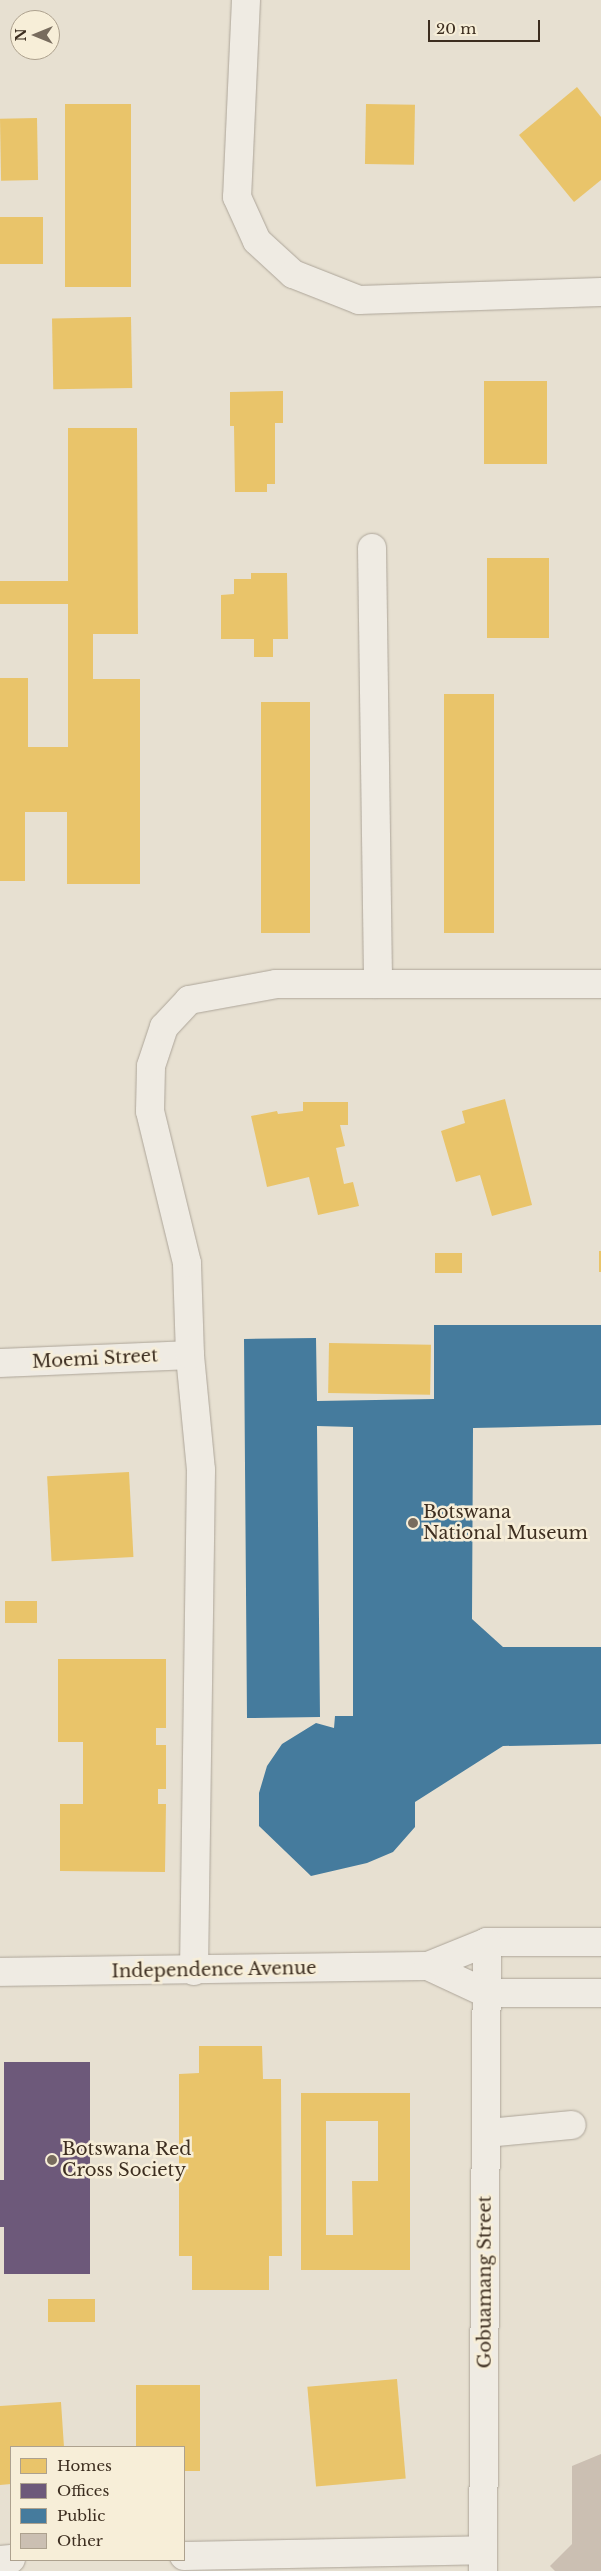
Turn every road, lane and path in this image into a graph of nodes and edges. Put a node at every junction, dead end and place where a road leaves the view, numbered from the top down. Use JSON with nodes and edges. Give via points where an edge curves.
{"nodes":[{"id":1,"x":246,"y":0,"type":"edge"},
{"id":2,"x":601,"y":292,"type":"edge"},
{"id":3,"x":372,"y":548,"type":"dead end"},
{"id":4,"x":378,"y":984,"type":"junction"},
{"id":5,"x":601,"y":984,"type":"edge"},
{"id":6,"x":190,"y":1355,"type":"junction"},
{"id":7,"x":0,"y":1363,"type":"edge"},
{"id":8,"x":487,"y":1942,"type":"junction"},
{"id":9,"x":601,"y":1942,"type":"edge"},
{"id":10,"x":428,"y":1966,"type":"junction"},
{"id":11,"x":194,"y":1971,"type":"junction"},
{"id":12,"x":0,"y":1972,"type":"edge"},
{"id":13,"x":486,"y":1993,"type":"junction"},
{"id":14,"x":601,"y":1993,"type":"edge"},
{"id":15,"x":572,"y":2125,"type":"dead end"},
{"id":16,"x":486,"y":2133,"type":"junction"},
{"id":17,"x":185,"y":2556,"type":"edge"},
{"id":18,"x":483,"y":2561,"type":"edge"}],
"edges":[{"from":1,"to":2,"type":"street","via":[[237,197],[258,241],[293,274],[359,300]]},
{"from":3,"to":4,"type":"street"},
{"from":4,"to":5,"type":"street"},
{"from":4,"to":6,"type":"street","via":[[276,984],[189,1000],[164,1027],[151,1066],[150,1111],[187,1263]]},
{"from":6,"to":7,"type":"street","name":"Moemi Street"},
{"from":6,"to":11,"type":"street","via":[[200,1470]]},
{"from":8,"to":9,"type":"street"},
{"from":8,"to":10,"type":"street"},
{"from":8,"to":13,"type":"street","name":"Gobuamang Street"},
{"from":10,"to":11,"type":"street","name":"Independence Avenue"},
{"from":10,"to":13,"type":"street"},
{"from":11,"to":12,"type":"street","name":"Independence Avenue"},
{"from":13,"to":14,"type":"street"},
{"from":13,"to":16,"type":"street","name":"Gobuamang Street"},
{"from":15,"to":16,"type":"street"},
{"from":16,"to":18,"type":"street","name":"Gobuamang Street"},
{"from":17,"to":18,"type":"street"}]}
